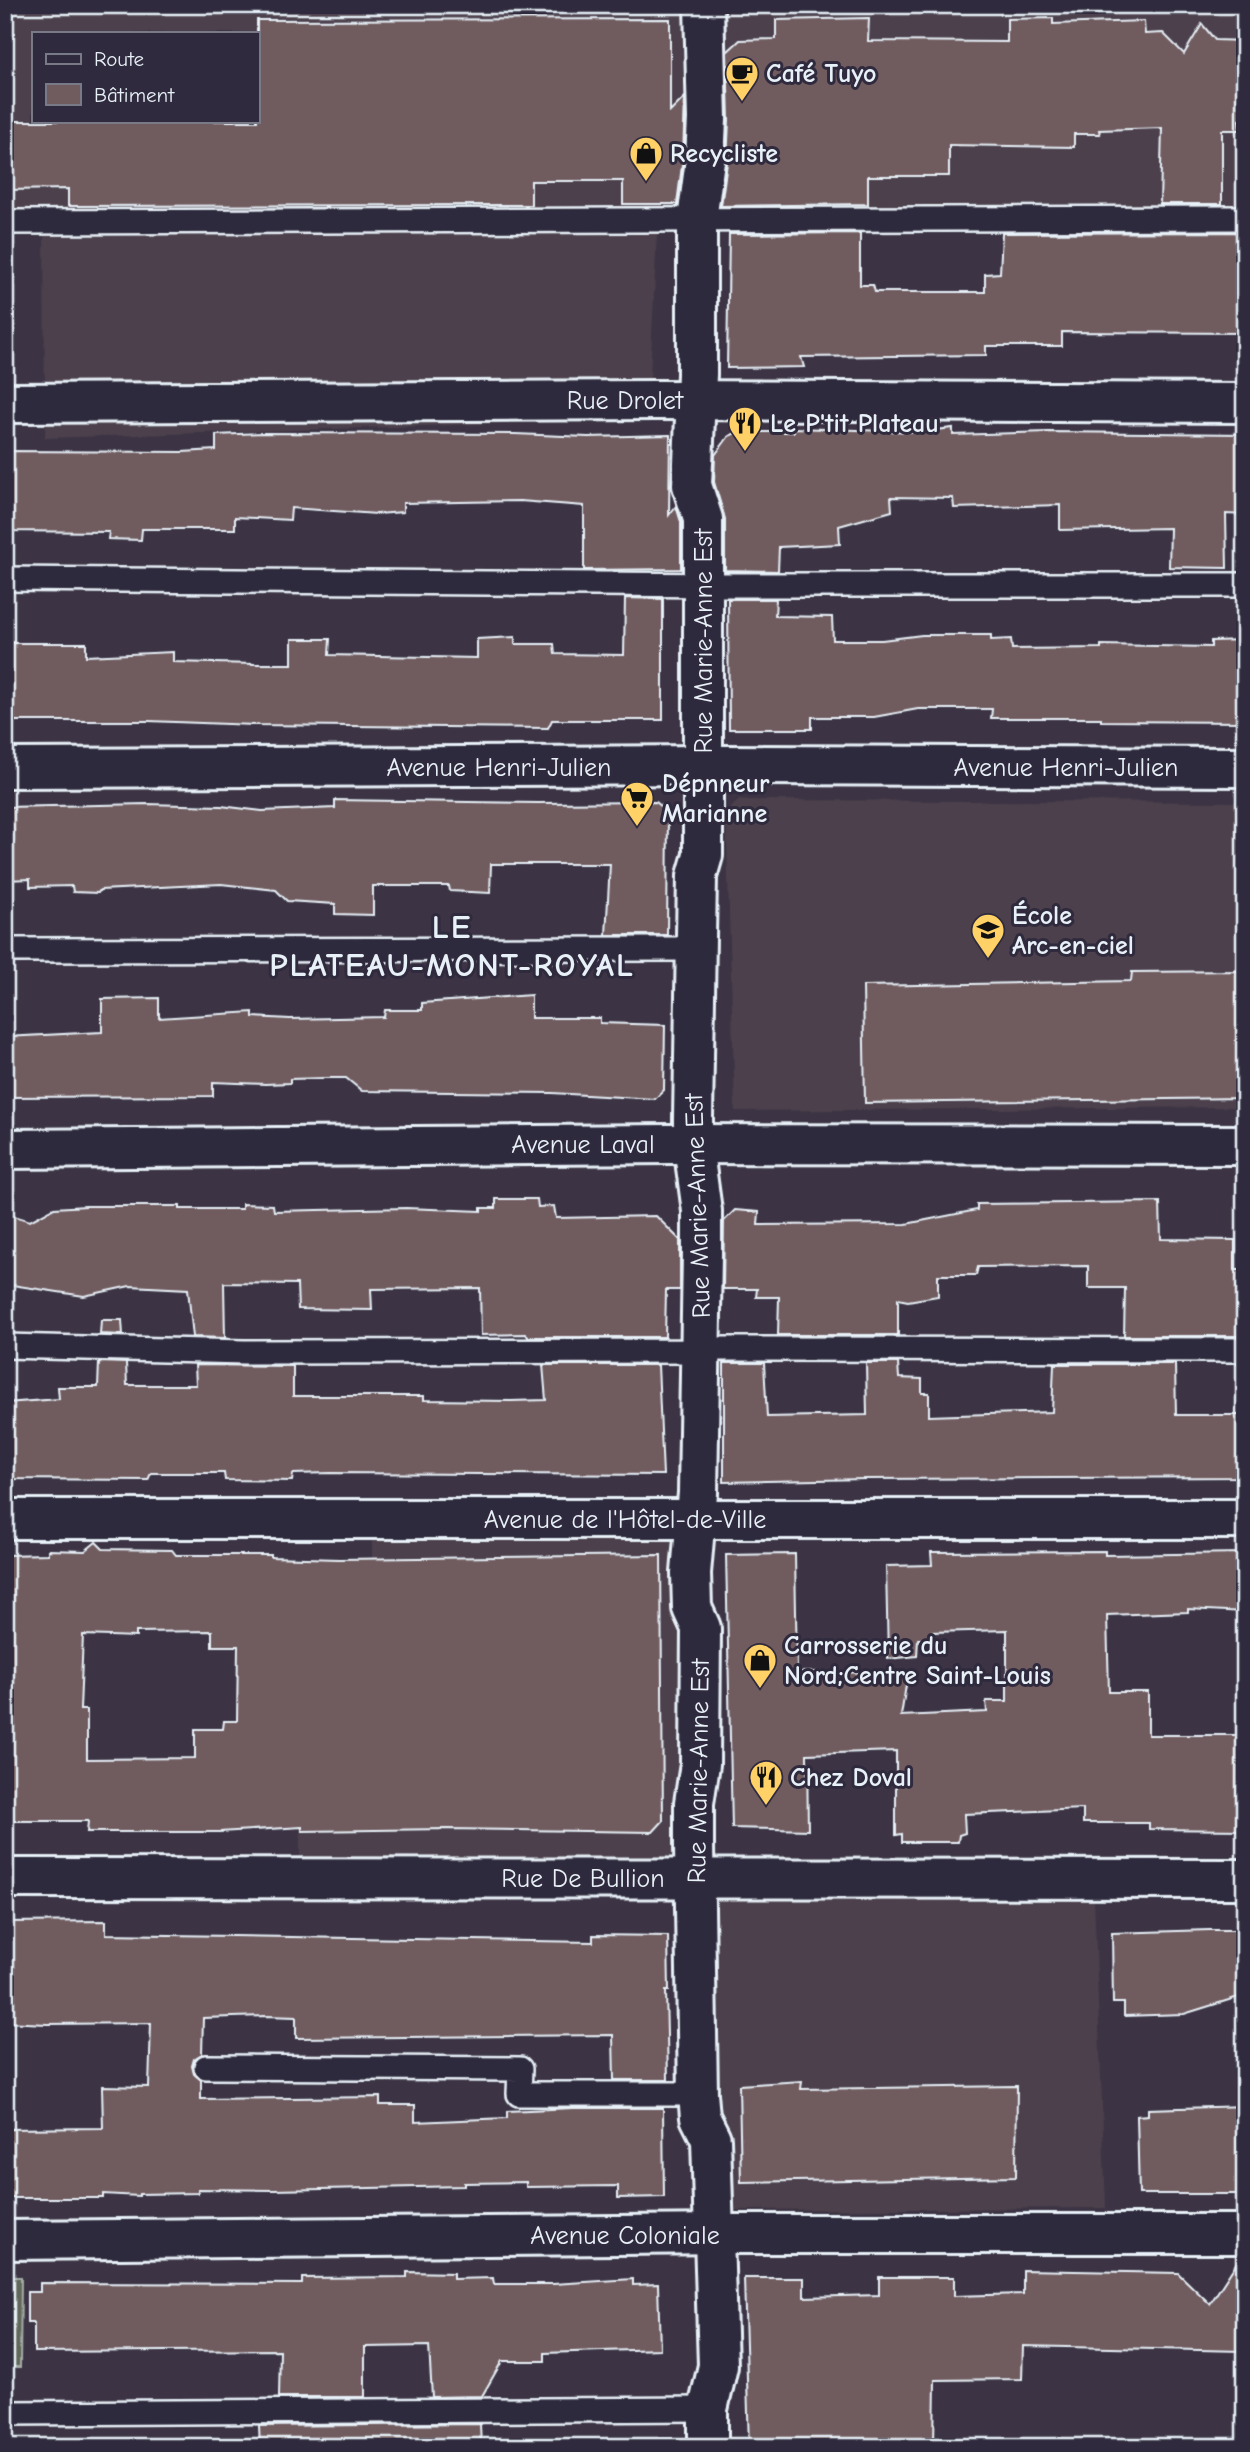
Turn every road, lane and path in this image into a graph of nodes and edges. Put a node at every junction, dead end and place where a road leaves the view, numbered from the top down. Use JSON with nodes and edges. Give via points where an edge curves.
{"nodes":[{"id":1,"x":704,"y":5,"type":"edge"},
{"id":2,"x":1245,"y":218,"type":"edge"},
{"id":3,"x":697,"y":220,"type":"junction"},
{"id":4,"x":5,"y":222,"type":"edge"},
{"id":5,"x":695,"y":400,"type":"junction"},
{"id":6,"x":1245,"y":402,"type":"edge"},
{"id":7,"x":5,"y":403,"type":"edge"},
{"id":8,"x":5,"y":579,"type":"edge"},
{"id":9,"x":703,"y":584,"type":"junction"},
{"id":10,"x":1245,"y":585,"type":"edge"},
{"id":11,"x":703,"y":766,"type":"junction"},
{"id":12,"x":1245,"y":767,"type":"edge"},
{"id":13,"x":5,"y":768,"type":"edge"},
{"id":14,"x":694,"y":949,"type":"junction"},
{"id":15,"x":5,"y":950,"type":"edge"},
{"id":16,"x":693,"y":1144,"type":"junction"},
{"id":17,"x":1245,"y":1146,"type":"edge"},
{"id":18,"x":5,"y":1149,"type":"edge"},
{"id":19,"x":5,"y":1346,"type":"edge"},
{"id":20,"x":1245,"y":1350,"type":"edge"},
{"id":21,"x":700,"y":1351,"type":"junction"},
{"id":22,"x":5,"y":1519,"type":"edge"},
{"id":23,"x":1245,"y":1519,"type":"edge"},
{"id":24,"x":697,"y":1520,"type":"junction"},
{"id":25,"x":5,"y":1878,"type":"edge"},
{"id":26,"x":695,"y":1878,"type":"junction"},
{"id":27,"x":1245,"y":1879,"type":"edge"},
{"id":28,"x":206,"y":2067,"type":"dead end"},
{"id":29,"x":698,"y":2094,"type":"junction"},
{"id":30,"x":1245,"y":2234,"type":"edge"},
{"id":31,"x":714,"y":2236,"type":"junction"},
{"id":32,"x":5,"y":2241,"type":"edge"},
{"id":33,"x":708,"y":2409,"type":"junction"},
{"id":34,"x":5,"y":2413,"type":"edge"},
{"id":35,"x":708,"y":2447,"type":"edge"}],
"edges":[{"from":1,"to":3,"type":"street","name":"Rue Marie-Anne Est","via":[[706,141]]},
{"from":2,"to":3,"type":"lane"},
{"from":3,"to":4,"type":"lane"},
{"from":3,"to":5,"type":"street","name":"Rue Marie-Anne Est"},
{"from":5,"to":6,"type":"street","name":"Rue Drolet"},
{"from":5,"to":7,"type":"street","name":"Rue Drolet"},
{"from":5,"to":9,"type":"street","name":"Rue Marie-Anne Est","via":[[692,485],[703,519]]},
{"from":8,"to":9,"type":"lane"},
{"from":9,"to":10,"type":"lane"},
{"from":9,"to":11,"type":"street","name":"Rue Marie-Anne Est"},
{"from":11,"to":12,"type":"street","name":"Avenue Henri-Julien"},
{"from":11,"to":13,"type":"street","name":"Avenue Henri-Julien"},
{"from":11,"to":14,"type":"street","name":"Rue Marie-Anne Est","via":[[703,855],[696,876]]},
{"from":14,"to":15,"type":"lane"},
{"from":14,"to":16,"type":"street","name":"Rue Marie-Anne Est"},
{"from":16,"to":17,"type":"street","name":"Avenue Laval"},
{"from":16,"to":18,"type":"street","name":"Avenue Laval"},
{"from":16,"to":21,"type":"street","name":"Rue Marie-Anne Est","via":[[702,1211]]},
{"from":19,"to":21,"type":"lane","via":[[244,1352]]},
{"from":20,"to":21,"type":"lane"},
{"from":21,"to":24,"type":"street","name":"Rue Marie-Anne Est"},
{"from":22,"to":24,"type":"street","name":"Avenue de l'Hôtel-de-Ville"},
{"from":23,"to":24,"type":"street","name":"Avenue de l'Hôtel-de-Ville"},
{"from":24,"to":26,"type":"street","name":"Rue Marie-Anne Est","via":[[691,1573],[692,1608],[701,1628]]},
{"from":25,"to":26,"type":"street","name":"Rue De Bullion"},
{"from":26,"to":27,"type":"street","name":"Rue De Bullion"},
{"from":26,"to":29,"type":"street","name":"Rue Marie-Anne Est"},
{"from":28,"to":29,"type":"lane","via":[[520,2069],[519,2094]]},
{"from":29,"to":31,"type":"street","name":"Rue Marie-Anne Est","via":[[700,2117],[711,2139]]},
{"from":30,"to":31,"type":"street","name":"Avenue Coloniale"},
{"from":31,"to":32,"type":"street","name":"Avenue Coloniale"},
{"from":31,"to":33,"type":"street","name":"Rue Marie-Anne Est","via":[[718,2366]]},
{"from":33,"to":34,"type":"lane"},
{"from":33,"to":35,"type":"street","name":"Rue Marie-Anne Est"}]}
